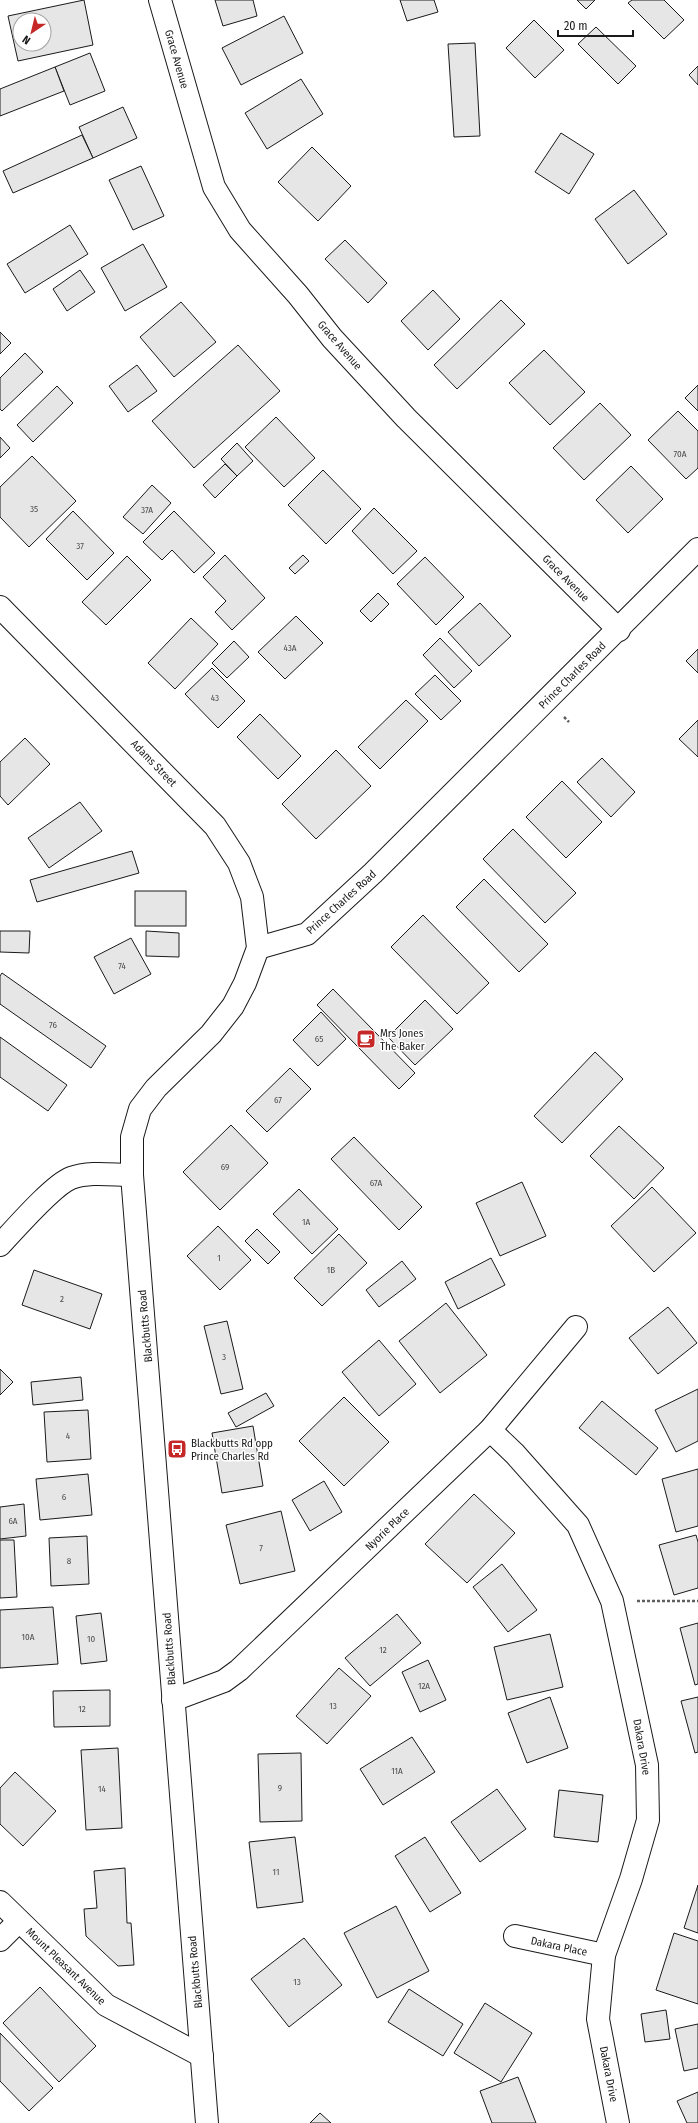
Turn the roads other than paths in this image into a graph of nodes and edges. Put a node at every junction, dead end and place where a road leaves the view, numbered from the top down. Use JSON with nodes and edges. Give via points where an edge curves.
{"nodes":[{"id":1,"x":160,"y":0,"type":"edge"},
{"id":2,"x":698,"y":549,"type":"edge"},
{"id":3,"x":0,"y":607,"type":"edge"},
{"id":4,"x":618,"y":630,"type":"junction"},
{"id":5,"x":258,"y":948,"type":"junction"},
{"id":6,"x":132,"y":1175,"type":"junction"},
{"id":7,"x":0,"y":1245,"type":"edge"},
{"id":8,"x":576,"y":1327,"type":"dead end"},
{"id":9,"x":490,"y":1430,"type":"junction"},
{"id":10,"x":173,"y":1700,"type":"junction"},
{"id":11,"x":0,"y":1902,"type":"edge"},
{"id":12,"x":19,"y":1921,"type":"junction"},
{"id":13,"x":515,"y":1936,"type":"dead end"},
{"id":14,"x":0,"y":1940,"type":"edge"},
{"id":15,"x":604,"y":1955,"type":"junction"},
{"id":16,"x":202,"y":2056,"type":"junction"},
{"id":17,"x":207,"y":2123,"type":"edge"},
{"id":18,"x":618,"y":2123,"type":"edge"}],
"edges":[{"from":1,"to":4,"type":"street","name":"Grace Avenue","via":[[214,187],[240,230],[298,295],[332,338],[406,418]]},
{"from":2,"to":4,"type":"street","name":"Prince Charles Road"},
{"from":3,"to":5,"type":"street","name":"Adams Street","via":[[215,826],[239,863],[252,897]]},
{"from":4,"to":5,"type":"street","name":"Prince Charles Road","via":[[373,873],[307,934]]},
{"from":5,"to":6,"type":"street","via":[[233,1006],[211,1034],[156,1088],[140,1109],[132,1137]]},
{"from":6,"to":7,"type":"street","via":[[89,1174],[70,1178],[51,1193]]},
{"from":6,"to":10,"type":"street","name":"Blackbutts Road"},
{"from":8,"to":9,"type":"street","name":"Nyorie Place"},
{"from":9,"to":10,"type":"street","name":"Nyorie Place","via":[[239,1670],[224,1681]]},
{"from":9,"to":15,"type":"street","name":"Dakara Drive","via":[[515,1454],[578,1525],[612,1601],[647,1765],[648,1820],[631,1879]]},
{"from":10,"to":16,"type":"street","name":"Blackbutts Road"},
{"from":11,"to":12,"type":"street","name":"Mount Pleasant Avenue"},
{"from":12,"to":14,"type":"street"},
{"from":12,"to":16,"type":"street","name":"Mount Pleasant Avenue","via":[[106,2005]]},
{"from":13,"to":15,"type":"street","name":"Dakara Place"},
{"from":15,"to":18,"type":"street","name":"Dakara Drive","via":[[598,2020]]},
{"from":16,"to":17,"type":"street","name":"Blackbutts Road"}]}
